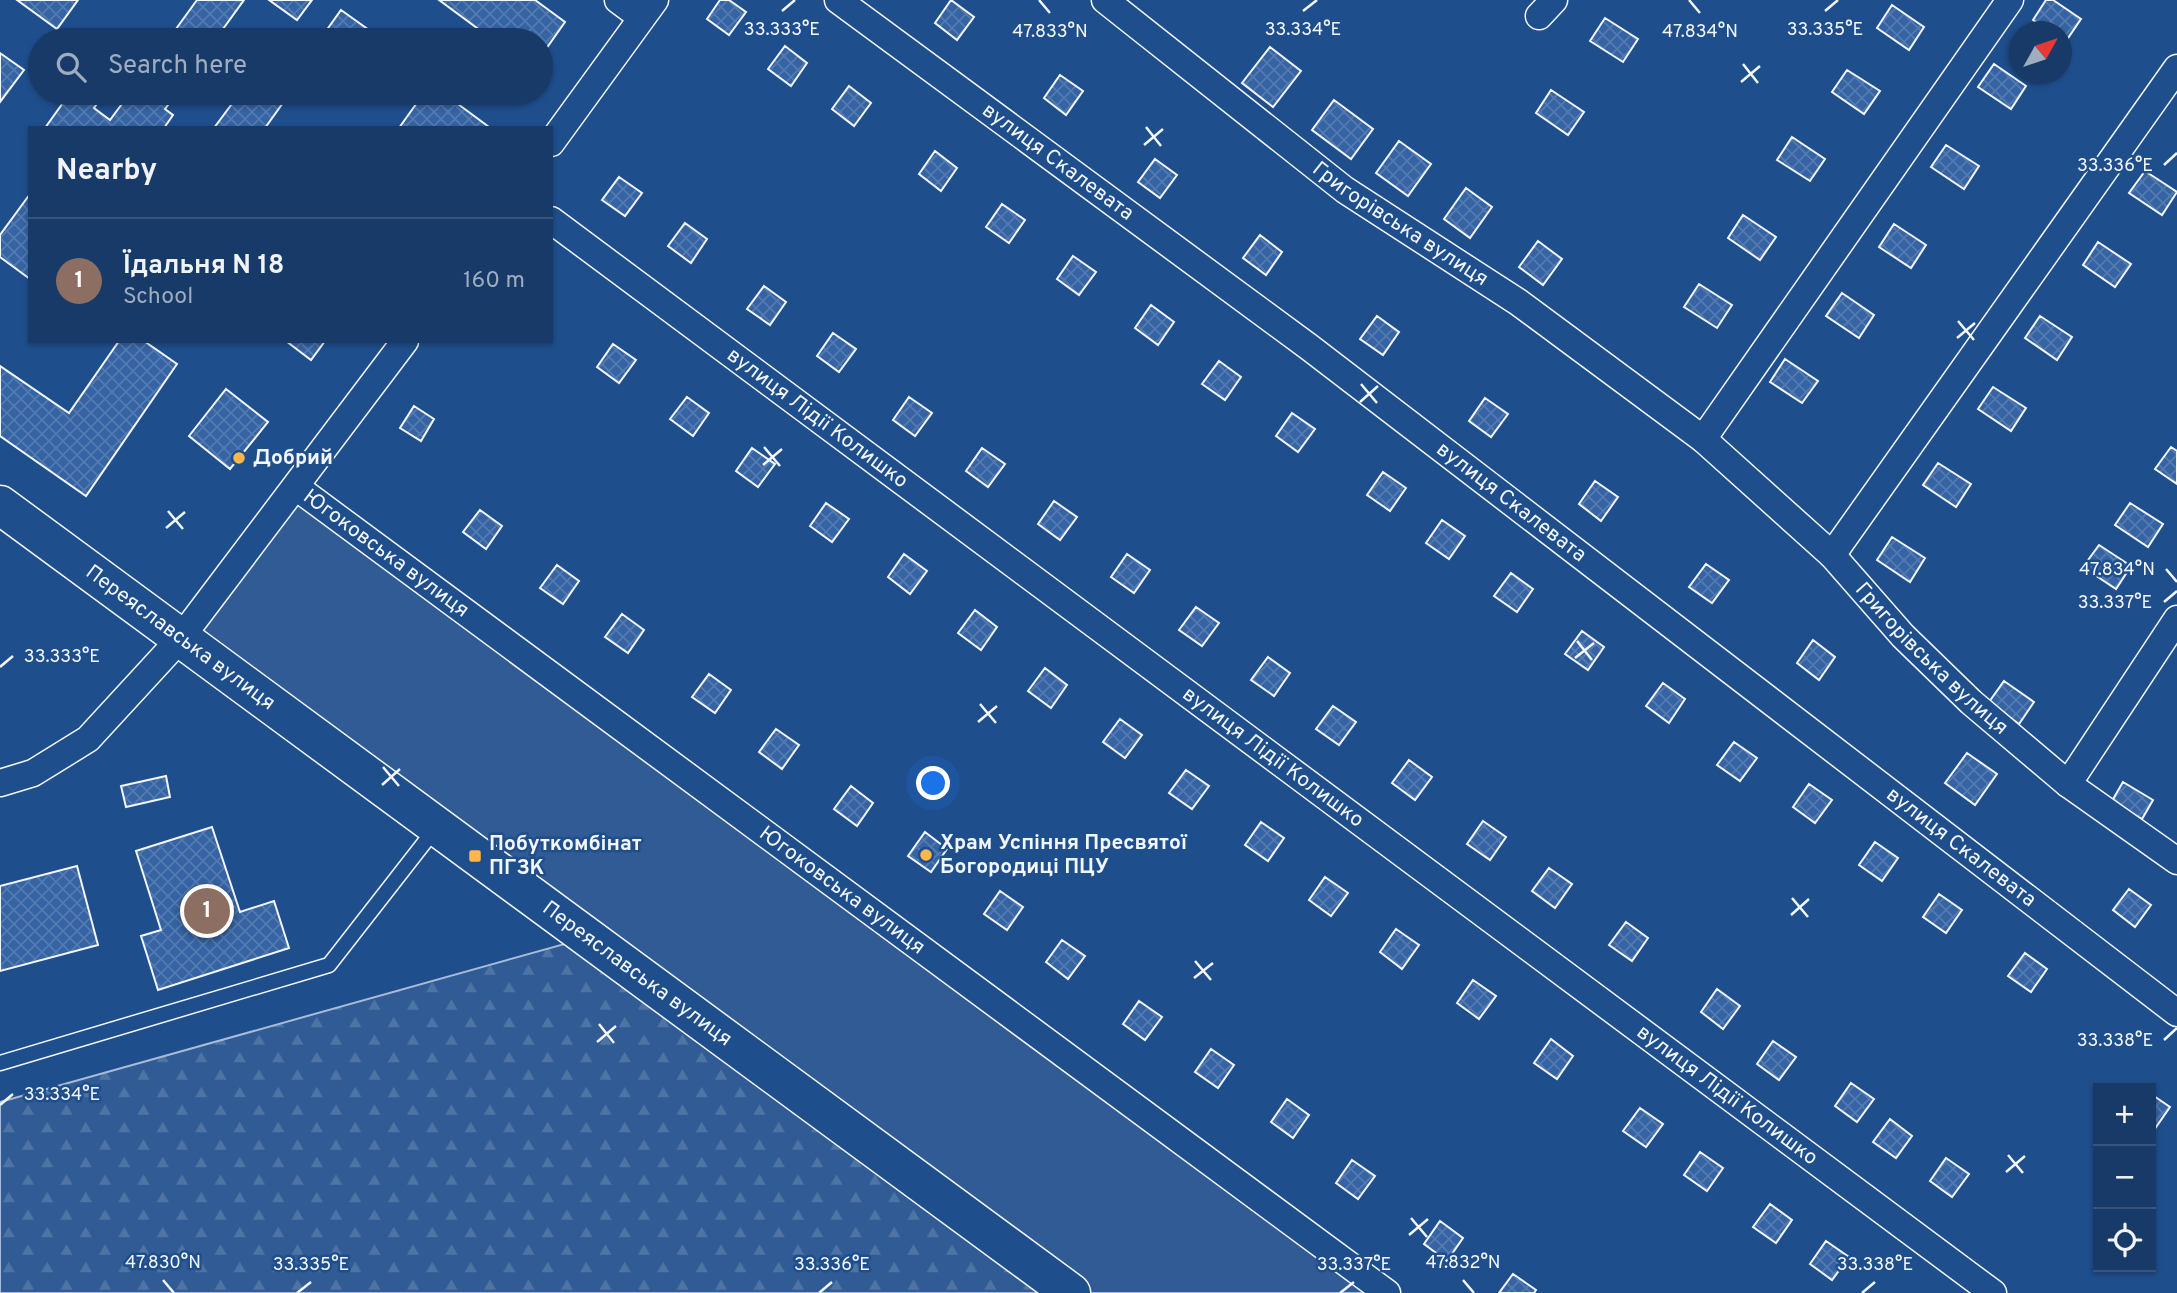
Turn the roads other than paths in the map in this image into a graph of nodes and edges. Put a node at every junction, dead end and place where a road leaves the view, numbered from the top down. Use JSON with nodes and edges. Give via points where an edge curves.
{"nodes":[{"id":1,"x":618,"y":0,"type":"edge"},
{"id":2,"x":838,"y":0,"type":"edge"},
{"id":3,"x":1105,"y":0,"type":"edge"},
{"id":4,"x":2010,"y":0,"type":"edge"},
{"id":5,"x":648,"y":9,"type":"edge"},
{"id":6,"x":2177,"y":68,"type":"edge"},
{"id":7,"x":553,"y":140,"type":"edge"},
{"id":8,"x":553,"y":221,"type":"edge"},
{"id":9,"x":404,"y":343,"type":"edge"},
{"id":10,"x":1703,"y":439,"type":"junction"},
{"id":11,"x":296,"y":487,"type":"junction"},
{"id":12,"x":0,"y":506,"type":"edge"},
{"id":13,"x":1832,"y":555,"type":"junction"},
{"id":14,"x":2177,"y":619,"type":"edge"},
{"id":15,"x":180,"y":639,"type":"junction"},
{"id":16,"x":0,"y":783,"type":"edge"},
{"id":17,"x":2068,"y":784,"type":"junction"},
{"id":18,"x":436,"y":827,"type":"junction"},
{"id":19,"x":2177,"y":860,"type":"edge"},
{"id":20,"x":2177,"y":1013,"type":"edge"},
{"id":21,"x":0,"y":1063,"type":"edge"},
{"id":22,"x":1071,"y":1293,"type":"edge"},
{"id":23,"x":1387,"y":1293,"type":"edge"},
{"id":24,"x":1993,"y":1293,"type":"edge"}],
"edges":[{"from":1,"to":5,"type":"street"},
{"from":2,"to":20,"type":"street","name":"вулиця Скалевата","via":[[1309,347]]},
{"from":3,"to":10,"type":"street","name":"Григорівська вулиця","via":[[1345,190],[1518,302]]},
{"from":4,"to":10,"type":"street"},
{"from":5,"to":7,"type":"street"},
{"from":6,"to":13,"type":"street"},
{"from":8,"to":24,"type":"street","name":"вулиця Лідії Колишко"},
{"from":9,"to":11,"type":"street"},
{"from":10,"to":13,"type":"street","name":"Григорівська вулиця"},
{"from":11,"to":15,"type":"street"},
{"from":11,"to":23,"type":"street","name":"Югоковська вулиця"},
{"from":12,"to":15,"type":"street","name":"Переяславська вулиця"},
{"from":13,"to":17,"type":"street","name":"Григорівська вулиця","via":[[1903,636],[1971,702]]},
{"from":14,"to":17,"type":"street"},
{"from":15,"to":16,"type":"street","via":[[88,739],[33,773]]},
{"from":15,"to":18,"type":"street","name":"Переяславська вулиця"},
{"from":17,"to":19,"type":"street","name":"Григорівська вулиця"},
{"from":18,"to":21,"type":"lane","via":[[329,965]]},
{"from":18,"to":22,"type":"street","name":"Переяславська вулиця"}]}
